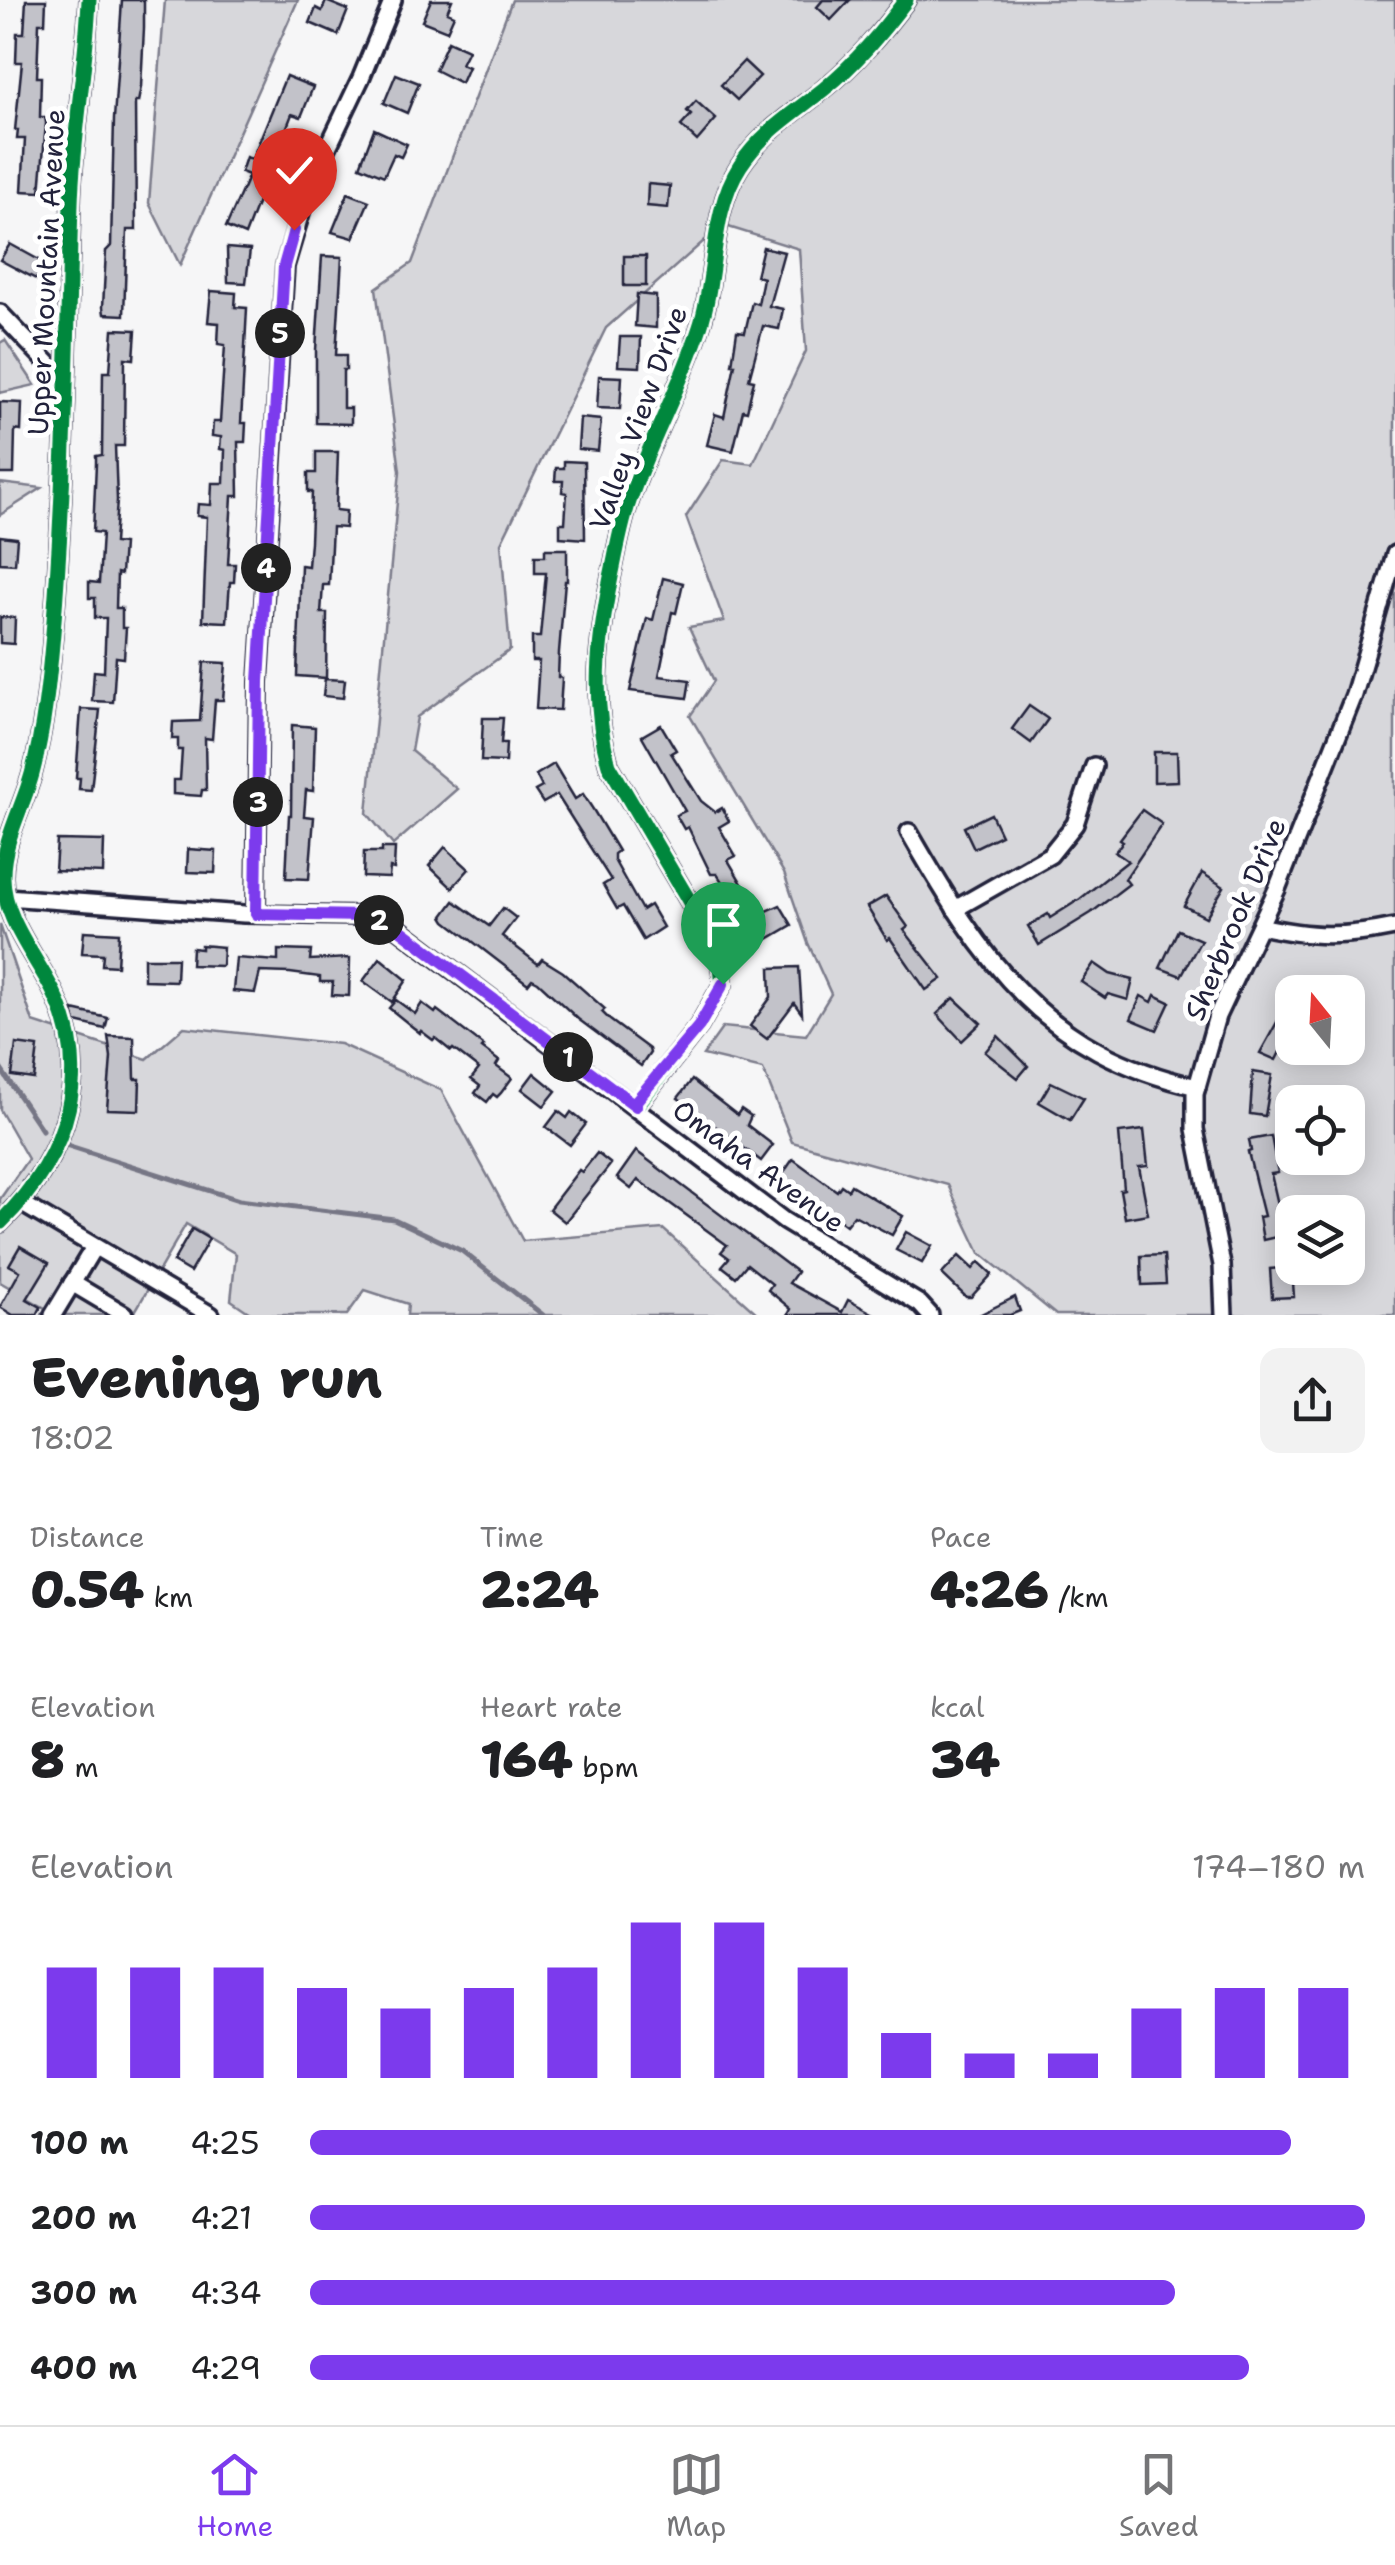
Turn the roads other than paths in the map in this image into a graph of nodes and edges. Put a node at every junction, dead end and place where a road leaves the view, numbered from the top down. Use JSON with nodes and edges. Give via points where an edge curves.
{"nodes":[{"id":1,"x":89,"y":0,"type":"edge"},
{"id":2,"x":392,"y":0,"type":"edge"},
{"id":3,"x":906,"y":0,"type":"edge"},
{"id":4,"x":0,"y":313,"type":"edge"},
{"id":5,"x":66,"y":381,"type":"junction"},
{"id":6,"x":1395,"y":554,"type":"edge"},
{"id":7,"x":1094,"y":766,"type":"dead end"},
{"id":8,"x":910,"y":832,"type":"dead end"},
{"id":9,"x":6,"y":897,"type":"junction"},
{"id":10,"x":956,"y":909,"type":"junction"},
{"id":11,"x":256,"y":914,"type":"junction"},
{"id":12,"x":1260,"y":926,"type":"junction"},
{"id":13,"x":1395,"y":927,"type":"edge"},
{"id":14,"x":1197,"y":1087,"type":"junction"},
{"id":15,"x":636,"y":1106,"type":"junction"},
{"id":16,"x":21,"y":1203,"type":"junction"},
{"id":17,"x":0,"y":1224,"type":"edge"},
{"id":18,"x":94,"y":1247,"type":"junction"},
{"id":19,"x":72,"y":1284,"type":"junction"},
{"id":20,"x":56,"y":1309,"type":"edge"},
{"id":21,"x":124,"y":1314,"type":"edge"},
{"id":22,"x":211,"y":1315,"type":"edge"},
{"id":23,"x":930,"y":1315,"type":"edge"},
{"id":24,"x":1224,"y":1315,"type":"edge"}],
"edges":[{"from":1,"to":5,"type":"street","name":"Upper Mountain Avenue"},
{"from":2,"to":11,"type":"street","via":[[308,189],[284,266],[259,682]]},
{"from":3,"to":15,"type":"street","name":"Valley View Drive","via":[[875,41],[769,132],[737,171],[701,324],[620,532],[597,663],[603,745],[608,765],[711,938],[723,984]]},
{"from":4,"to":5,"type":"street"},
{"from":5,"to":9,"type":"street","name":"Upper Mountain Avenue","via":[[53,632],[38,745],[5,853]]},
{"from":6,"to":12,"type":"street","name":"Sherbrook Drive","via":[[1354,696]]},
{"from":7,"to":10,"type":"street","via":[[1075,824],[1050,855]]},
{"from":8,"to":10,"type":"street"},
{"from":9,"to":11,"type":"street","name":"Omaha Avenue"},
{"from":9,"to":16,"type":"street","name":"Upper Mountain Avenue","via":[[66,1014],[72,1049],[67,1116]]},
{"from":10,"to":14,"type":"street","via":[[998,970],[1090,1050]]},
{"from":11,"to":15,"type":"street","name":"Omaha Avenue","via":[[390,922]]},
{"from":12,"to":13,"type":"street","via":[[1311,936]]},
{"from":12,"to":14,"type":"street","name":"Sherbrook Drive","via":[[1218,1016]]},
{"from":14,"to":24,"type":"street","name":"Sherbrook Drive","via":[[1195,1130],[1222,1265]]},
{"from":15,"to":23,"type":"street","name":"Omaha Avenue","via":[[784,1220]]},
{"from":16,"to":17,"type":"street","name":"Upper Mountain Avenue"},
{"from":16,"to":18,"type":"street"},
{"from":18,"to":19,"type":"street"},
{"from":18,"to":22,"type":"street"},
{"from":19,"to":20,"type":"street"},
{"from":19,"to":21,"type":"street"}]}
